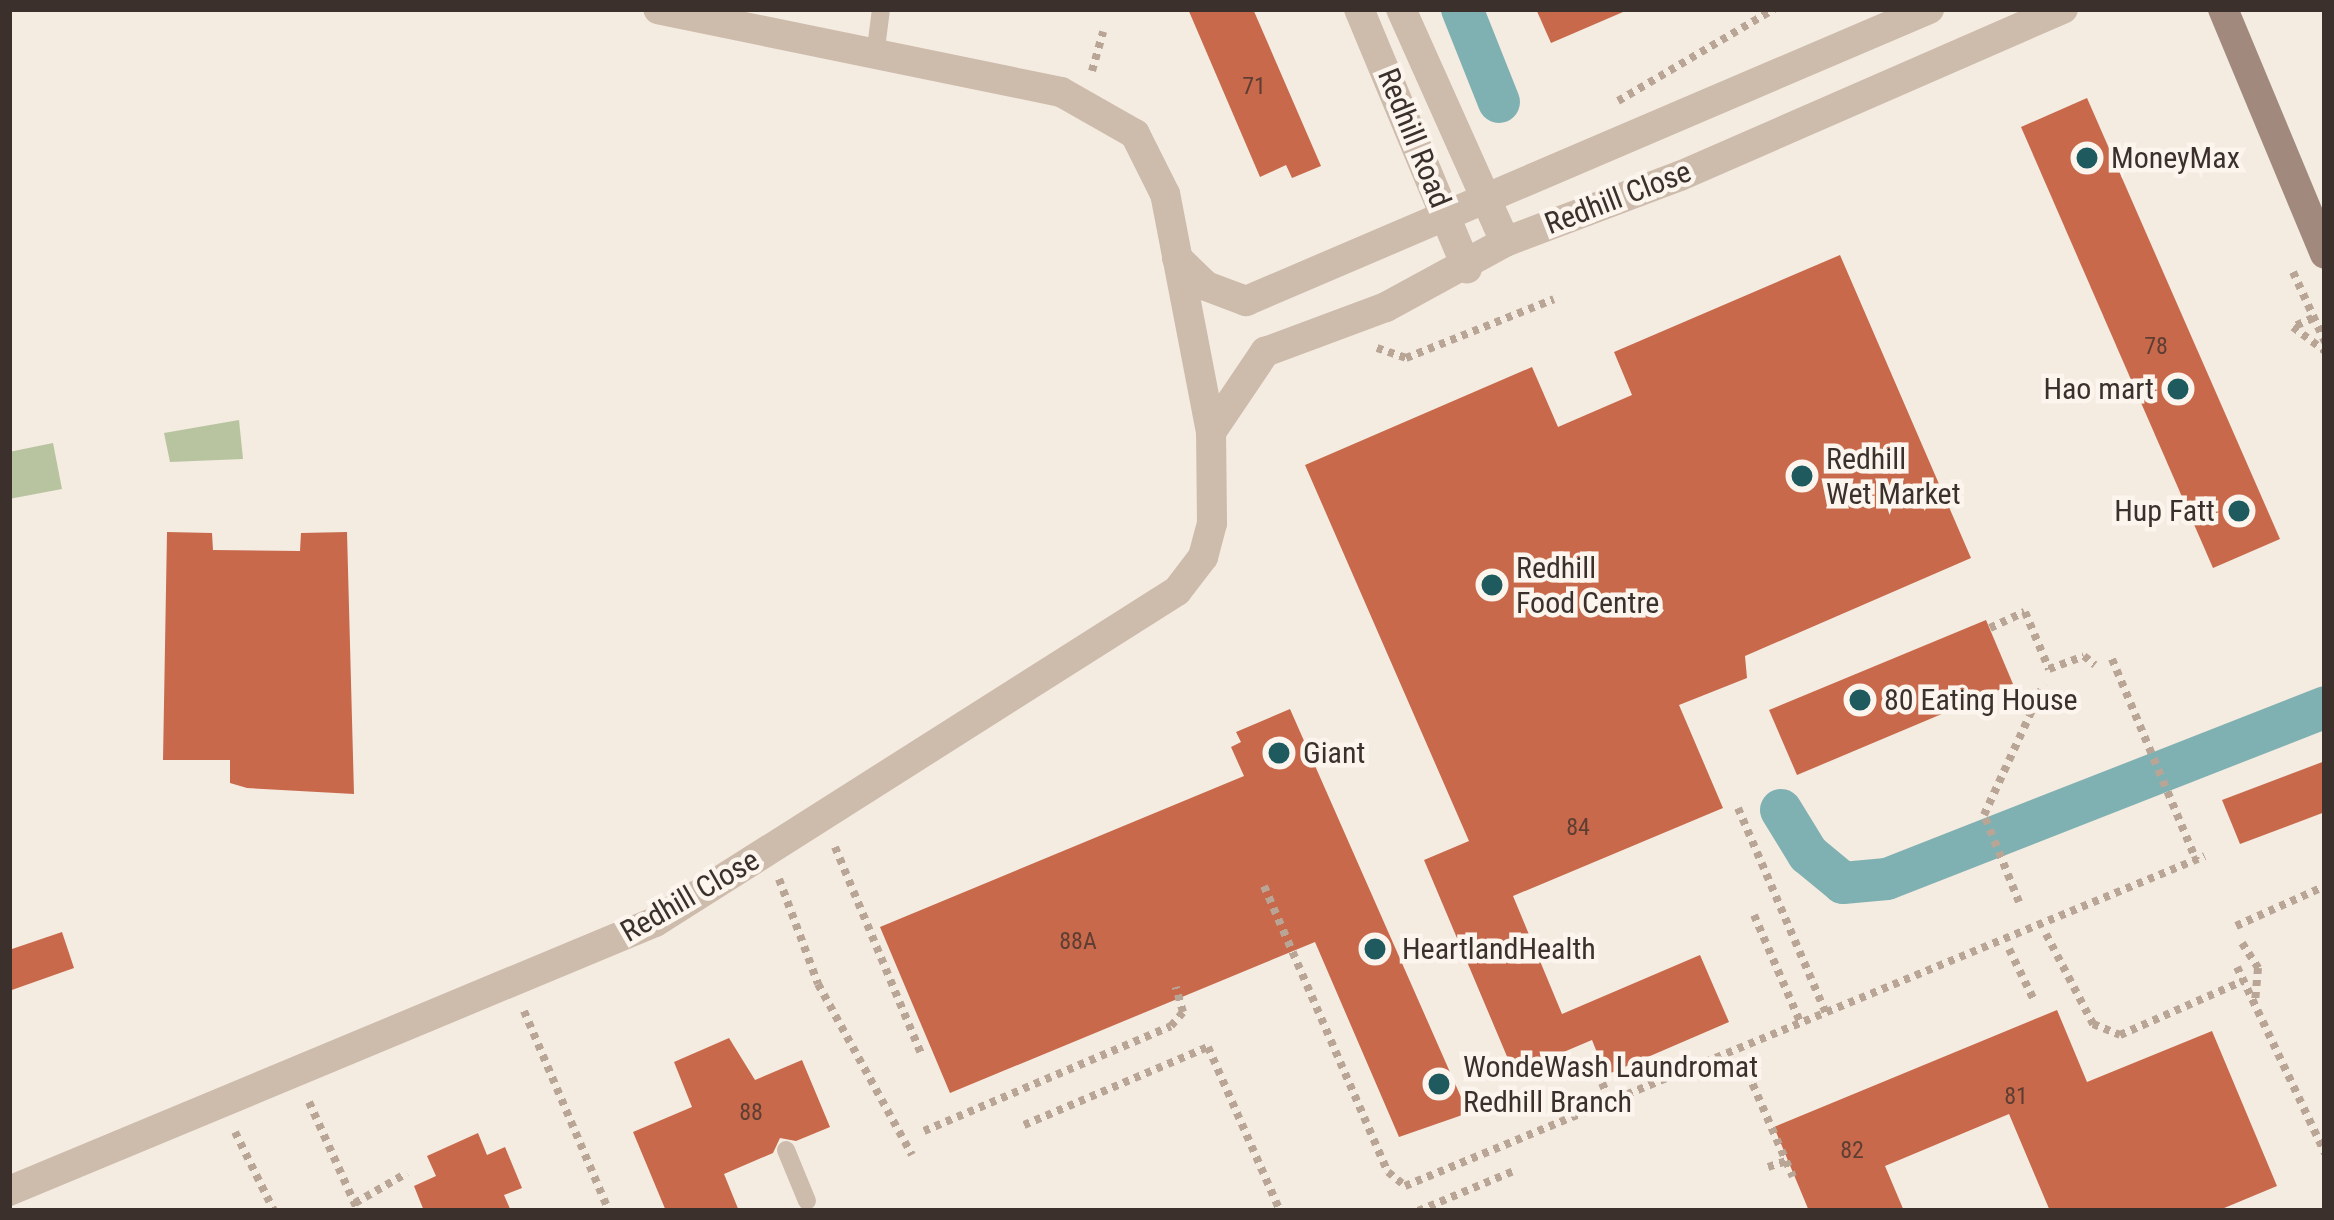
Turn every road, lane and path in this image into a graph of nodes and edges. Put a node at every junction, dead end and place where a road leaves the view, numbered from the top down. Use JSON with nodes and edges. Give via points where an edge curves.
{"nodes":[{"id":1,"x":658,"y":9,"type":"edge"},
{"id":2,"x":881,"y":9,"type":"edge"},
{"id":3,"x":1359,"y":9,"type":"edge"},
{"id":4,"x":1401,"y":9,"type":"edge"},
{"id":5,"x":1774,"y":9,"type":"edge"},
{"id":6,"x":1929,"y":9,"type":"edge"},
{"id":7,"x":2063,"y":9,"type":"edge"},
{"id":8,"x":2223,"y":9,"type":"edge"},
{"id":9,"x":875,"y":56,"type":"junction"},
{"id":10,"x":1614,"y":104,"type":"dead end"},
{"id":11,"x":1483,"y":198,"type":"junction"},
{"id":12,"x":1445,"y":214,"type":"junction"},
{"id":13,"x":1504,"y":242,"type":"junction"},
{"id":14,"x":2325,"y":254,"type":"edge"},
{"id":15,"x":1177,"y":258,"type":"junction"},
{"id":16,"x":1467,"y":268,"type":"junction"},
{"id":17,"x":2313,"y":318,"type":"dead end"},
{"id":18,"x":2325,"y":351,"type":"edge"},
{"id":19,"x":1210,"y":432,"type":"junction"},
{"id":20,"x":1990,"y":628,"type":"dead end"},
{"id":21,"x":2112,"y":659,"type":"dead end"},
{"id":22,"x":2095,"y":665,"type":"dead end"},
{"id":23,"x":2044,"y":685,"type":"dead end"},
{"id":24,"x":1738,"y":808,"type":"dead end"},
{"id":25,"x":833,"y":843,"type":"dead end"},
{"id":26,"x":778,"y":878,"type":"dead end"},
{"id":27,"x":1264,"y":886,"type":"dead end"},
{"id":28,"x":2325,"y":886,"type":"edge"},
{"id":29,"x":2019,"y":902,"type":"dead end"},
{"id":30,"x":1754,"y":914,"type":"dead end"},
{"id":31,"x":2236,"y":926,"type":"dead end"},
{"id":32,"x":2046,"y":934,"type":"dead end"},
{"id":33,"x":2242,"y":944,"type":"dead end"},
{"id":34,"x":2009,"y":949,"type":"dead end"},
{"id":35,"x":2236,"y":967,"type":"dead end"},
{"id":36,"x":2243,"y":981,"type":"junction"},
{"id":37,"x":1177,"y":987,"type":"dead end"},
{"id":38,"x":2033,"y":998,"type":"dead end"},
{"id":39,"x":2255,"y":1006,"type":"junction"},
{"id":40,"x":524,"y":1011,"type":"dead end"},
{"id":41,"x":1826,"y":1013,"type":"junction"},
{"id":42,"x":1801,"y":1024,"type":"junction"},
{"id":43,"x":922,"y":1056,"type":"dead end"},
{"id":44,"x":1743,"y":1062,"type":"dead end"},
{"id":45,"x":1602,"y":1083,"type":"dead end"},
{"id":46,"x":220,"y":1100,"type":"junction"},
{"id":47,"x":308,"y":1101,"type":"dead end"},
{"id":48,"x":1614,"y":1110,"type":"junction"},
{"id":49,"x":1024,"y":1125,"type":"dead end"},
{"id":50,"x":924,"y":1131,"type":"dead end"},
{"id":51,"x":787,"y":1150,"type":"dead end"},
{"id":52,"x":2325,"y":1153,"type":"edge"},
{"id":53,"x":912,"y":1155,"type":"dead end"},
{"id":54,"x":1786,"y":1161,"type":"junction"},
{"id":55,"x":1768,"y":1167,"type":"dead end"},
{"id":56,"x":1516,"y":1170,"type":"dead end"},
{"id":57,"x":407,"y":1173,"type":"dead end"},
{"id":58,"x":1793,"y":1178,"type":"dead end"},
{"id":59,"x":9,"y":1191,"type":"edge"},
{"id":60,"x":807,"y":1201,"type":"dead end"},
{"id":61,"x":357,"y":1207,"type":"edge"},
{"id":62,"x":274,"y":1211,"type":"edge"},
{"id":63,"x":609,"y":1211,"type":"edge"},
{"id":64,"x":1280,"y":1211,"type":"edge"},
{"id":65,"x":1418,"y":1211,"type":"edge"}],
"edges":[{"from":1,"to":9,"type":"street","name":"Redhill Close"},
{"from":2,"to":9,"type":"lane"},
{"from":3,"to":12,"type":"street","name":"Redhill Road"},
{"from":4,"to":11,"type":"street","name":"Redhill Road"},
{"from":5,"to":10,"type":"path"},
{"from":6,"to":11,"type":"street","name":"Redhill Close"},
{"from":7,"to":13,"type":"street","name":"Redhill Close","via":[[1680,176]]},
{"from":8,"to":14,"type":"main road"},
{"from":9,"to":15,"type":"street","name":"Redhill Close","via":[[1061,92],[1101,110],[1136,134],[1158,170]]},
{"from":11,"to":12,"type":"street","name":"Redhill Close"},
{"from":11,"to":13,"type":"street","name":"Redhill Road"},
{"from":12,"to":15,"type":"street","name":"Redhill Close","via":[[1246,301],[1206,286]]},
{"from":12,"to":16,"type":"street","name":"Redhill Road"},
{"from":13,"to":16,"type":"street","name":"Redhill Close"},
{"from":15,"to":19,"type":"street","name":"Redhill Close"},
{"from":16,"to":19,"type":"street","name":"Redhill Close","via":[[1265,352]]},
{"from":17,"to":18,"type":"path","via":[[2294,327]]},
{"from":19,"to":46,"type":"street","name":"Redhill Close","via":[[1212,523],[1203,557],[1177,591],[655,922]]},
{"from":20,"to":22,"type":"path","via":[[2025,612],[2049,669],[2084,656]]},
{"from":21,"to":41,"type":"path","via":[[2200,858]]},
{"from":23,"to":29,"type":"path","via":[[1984,815]]},
{"from":24,"to":41,"type":"path"},
{"from":25,"to":43,"type":"path"},
{"from":26,"to":53,"type":"path","via":[[818,984]]},
{"from":27,"to":48,"type":"path","via":[[1398,1184]]},
{"from":28,"to":31,"type":"path"},
{"from":30,"to":42,"type":"path"},
{"from":32,"to":36,"type":"path","via":[[2093,1024],[2120,1035]]},
{"from":33,"to":39,"type":"path","via":[[2258,968]]},
{"from":34,"to":38,"type":"path"},
{"from":35,"to":36,"type":"path"},
{"from":36,"to":39,"type":"path"},
{"from":37,"to":50,"type":"path","via":[[1183,1012],[1171,1026]]},
{"from":39,"to":52,"type":"path"},
{"from":40,"to":63,"type":"path"},
{"from":41,"to":42,"type":"path"},
{"from":42,"to":48,"type":"path"},
{"from":44,"to":54,"type":"path"},
{"from":45,"to":48,"type":"path"},
{"from":46,"to":59,"type":"street","name":"Redhill Close"},
{"from":46,"to":62,"type":"path"},
{"from":47,"to":61,"type":"path"},
{"from":49,"to":64,"type":"path","via":[[1208,1047]]},
{"from":51,"to":60,"type":"lane"},
{"from":54,"to":55,"type":"path"},
{"from":54,"to":58,"type":"path"},
{"from":56,"to":65,"type":"path"},
{"from":57,"to":61,"type":"path"}]}
